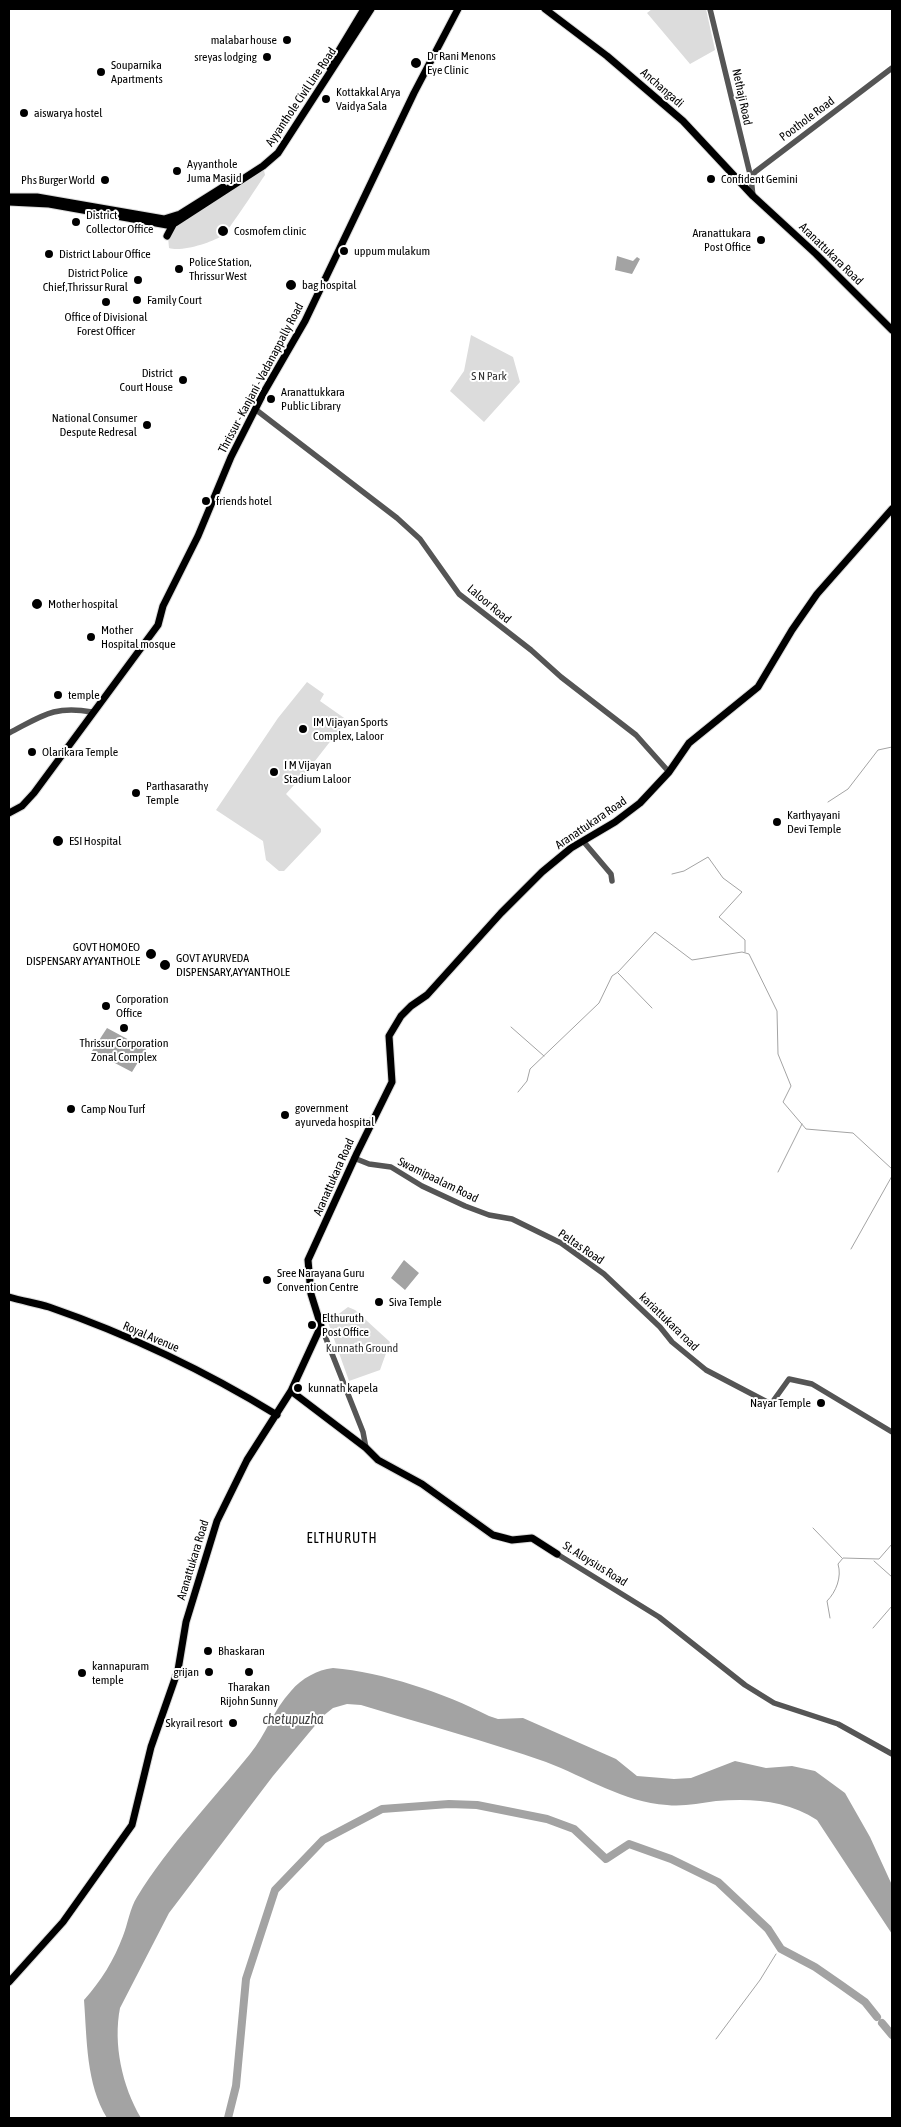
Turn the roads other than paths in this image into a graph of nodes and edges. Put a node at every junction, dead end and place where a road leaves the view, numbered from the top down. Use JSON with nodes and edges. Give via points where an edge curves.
{"nodes":[{"id":1,"x":364,"y":9,"type":"edge"},
{"id":2,"x":370,"y":9,"type":"edge"},
{"id":3,"x":458,"y":9,"type":"edge"},
{"id":4,"x":546,"y":9,"type":"edge"},
{"id":5,"x":710,"y":9,"type":"edge"},
{"id":6,"x":892,"y":68,"type":"edge"},
{"id":7,"x":311,"y":101,"type":"junction"},
{"id":8,"x":751,"y":178,"type":"junction"},
{"id":9,"x":740,"y":182,"type":"junction"},
{"id":10,"x":753,"y":196,"type":"junction"},
{"id":11,"x":9,"y":197,"type":"edge"},
{"id":12,"x":9,"y":202,"type":"edge"},
{"id":13,"x":129,"y":216,"type":"junction"},
{"id":14,"x":175,"y":220,"type":"junction"},
{"id":15,"x":168,"y":236,"type":"dead end"},
{"id":16,"x":892,"y":330,"type":"edge"},
{"id":17,"x":255,"y":409,"type":"junction"},
{"id":18,"x":892,"y":509,"type":"edge"},
{"id":19,"x":92,"y":712,"type":"junction"},
{"id":20,"x":9,"y":733,"type":"edge"},
{"id":21,"x":669,"y":772,"type":"junction"},
{"id":22,"x":9,"y":813,"type":"edge"},
{"id":23,"x":583,"y":841,"type":"junction"},
{"id":24,"x":612,"y":880,"type":"dead end"},
{"id":25,"x":354,"y":1158,"type":"junction"},
{"id":26,"x":539,"y":1232,"type":"joint"},
{"id":27,"x":610,"y":1281,"type":"joint"},
{"id":28,"x":9,"y":1297,"type":"edge"},
{"id":29,"x":321,"y":1326,"type":"junction"},
{"id":30,"x":291,"y":1391,"type":"junction"},
{"id":31,"x":277,"y":1415,"type":"junction"},
{"id":32,"x":892,"y":1432,"type":"edge"},
{"id":33,"x":366,"y":1448,"type":"junction"},
{"id":34,"x":557,"y":1554,"type":"joint"},
{"id":35,"x":892,"y":1754,"type":"edge"},
{"id":36,"x":9,"y":1982,"type":"edge"}],
"edges":[{"from":1,"to":7,"type":"main road","name":"Ayyanthole Civil Line Road"},
{"from":2,"to":7,"type":"main road","name":"Ayyanthole Civil Line Road"},
{"from":3,"to":17,"type":"main road","name":"Thrissur - Kanjani - Vadanappally Road","via":[[305,321]]},
{"from":4,"to":9,"type":"main road","name":"Anchangadi","via":[[669,109]]},
{"from":5,"to":8,"type":"street","name":"Nethaji Road"},
{"from":6,"to":8,"type":"street","name":"Poothole Road"},
{"from":7,"to":14,"type":"main road","name":"Ayyanthole Civil Line Road","via":[[282,148]]},
{"from":8,"to":9,"type":"street"},
{"from":8,"to":10,"type":"street"},
{"from":9,"to":10,"type":"main road","name":"Anchangadi"},
{"from":10,"to":16,"type":"main road","name":"Aranattukara Road"},
{"from":11,"to":13,"type":"main road","via":[[37,197]]},
{"from":12,"to":13,"type":"main road","via":[[50,204]]},
{"from":13,"to":14,"type":"main road","via":[[167,225]]},
{"from":14,"to":15,"type":"main road"},
{"from":17,"to":19,"type":"main road","name":"Thrissur - Kanjani - Vadanappally Road","via":[[163,606],[158,625]]},
{"from":17,"to":21,"type":"street","name":"Laloor Road","via":[[397,518],[420,539],[460,594],[636,734]]},
{"from":18,"to":21,"type":"main road","name":"Aranattukara Road","via":[[817,594],[764,680],[689,743]]},
{"from":19,"to":20,"type":"street","via":[[73,709],[51,711]]},
{"from":19,"to":22,"type":"main road","name":"Thrissur - Kanjani - Vadanappally Road","via":[[27,801]]},
{"from":21,"to":23,"type":"main road","name":"Aranattukara Road","via":[[624,816]]},
{"from":23,"to":24,"type":"street","via":[[611,874]]},
{"from":23,"to":25,"type":"main road","name":"Aranattukara Road","via":[[536,878],[437,985],[401,1016],[390,1036],[392,1082]]},
{"from":25,"to":26,"type":"street","name":"Swamipaalam Road","via":[[391,1168],[465,1206],[512,1219]]},
{"from":25,"to":29,"type":"main road","name":"Aranattukara Road","via":[[308,1260],[311,1294]]},
{"from":26,"to":27,"type":"street","name":"Peltas Road","via":[[561,1243]]},
{"from":27,"to":32,"type":"street","name":"kariattukara road","via":[[646,1312],[672,1342],[716,1376],[771,1404],[789,1379],[812,1384]]},
{"from":28,"to":31,"type":"main road","name":"Royal Avenue","via":[[48,1307],[173,1359]]},
{"from":29,"to":30,"type":"main road","name":"Aranattukara Road"},
{"from":29,"to":33,"type":"street","via":[[363,1432]]},
{"from":30,"to":31,"type":"main road","name":"Aranattukara Road"},
{"from":30,"to":33,"type":"main road","name":"St. Aloysius Road"},
{"from":31,"to":36,"type":"main road","name":"Aranattukara Road","via":[[247,1460],[223,1505],[206,1552],[184,1627],[174,1685],[151,1747],[132,1825],[63,1922]]},
{"from":33,"to":34,"type":"main road","name":"St. Aloysius Road","via":[[378,1460],[422,1484],[493,1535],[512,1540],[532,1538]]},
{"from":34,"to":35,"type":"street","name":"St. Aloysius Road","via":[[659,1617],[719,1666],[774,1703],[838,1724]]}]}
